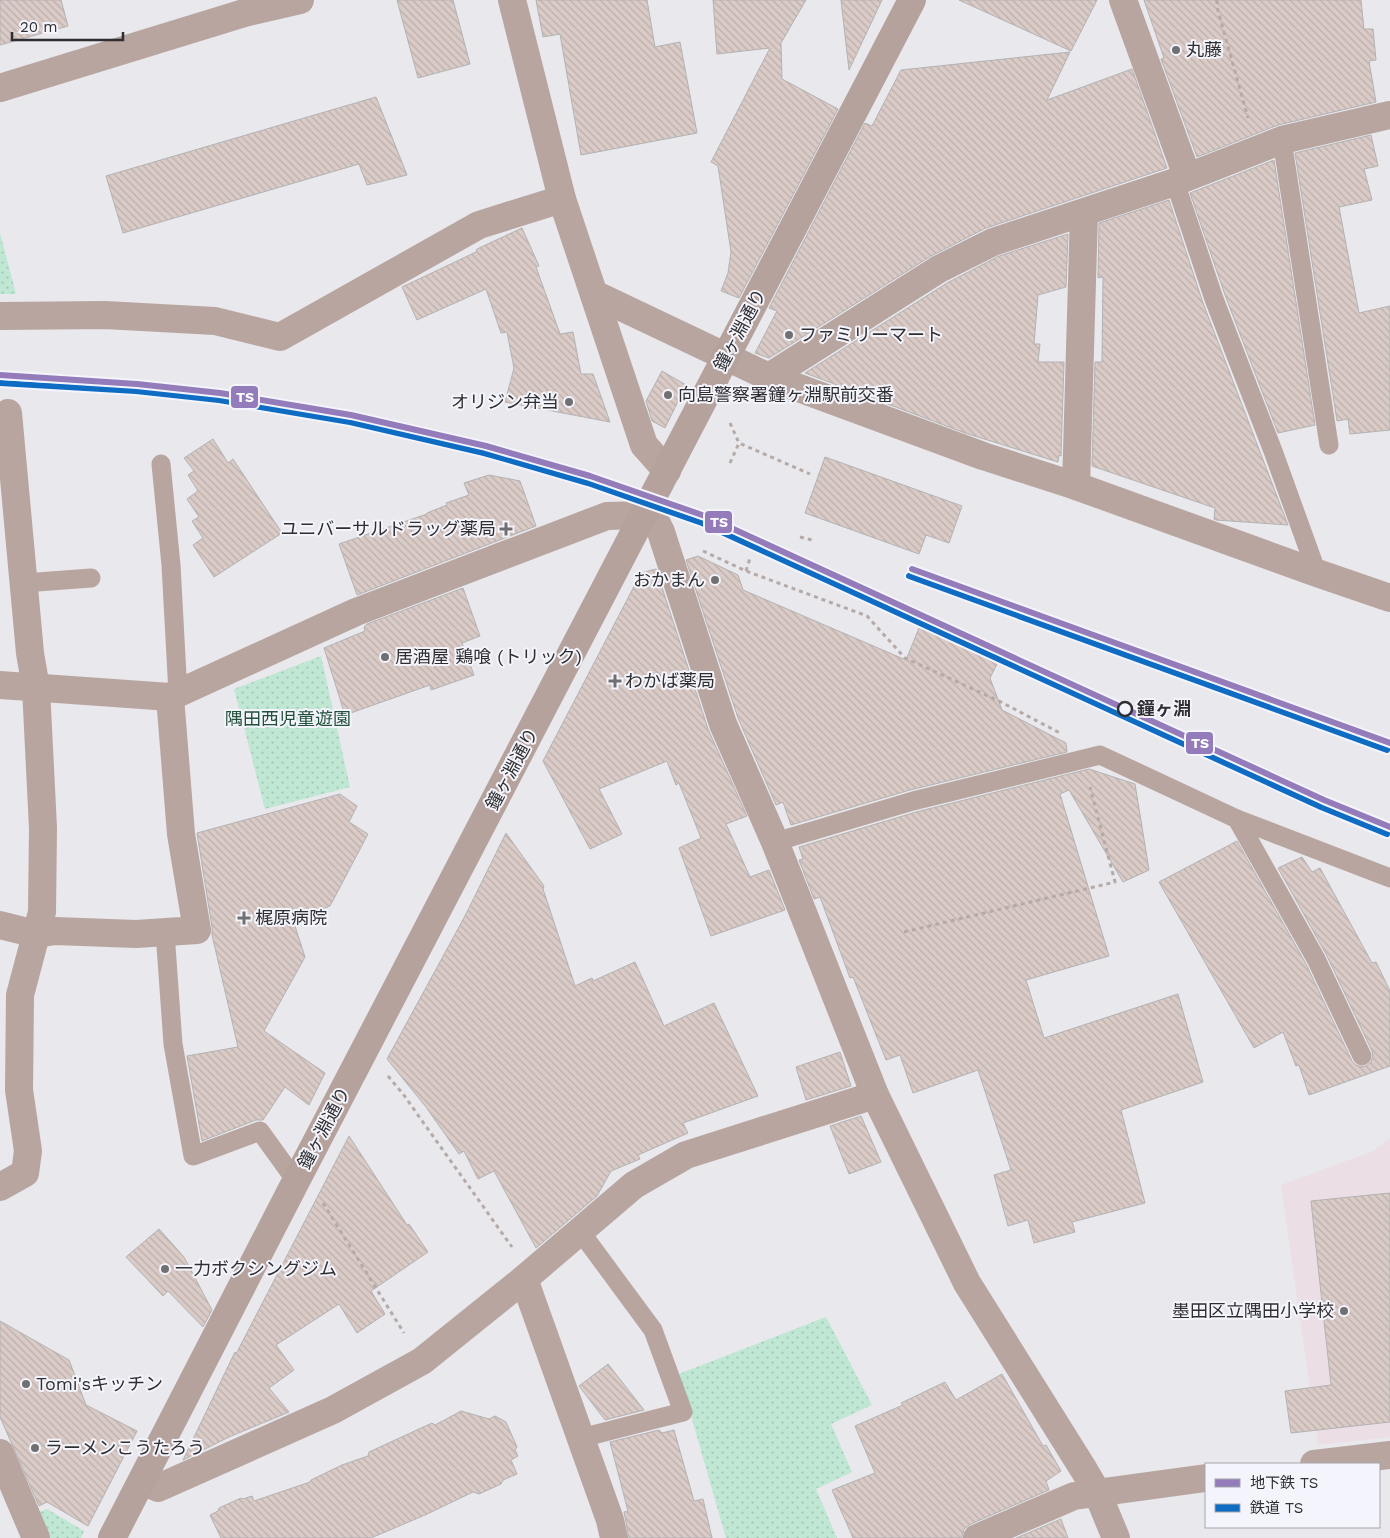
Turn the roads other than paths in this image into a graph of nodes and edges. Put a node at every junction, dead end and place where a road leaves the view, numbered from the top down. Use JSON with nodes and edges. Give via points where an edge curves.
{"nodes":[{"id":1,"x":300,"y":0,"type":"edge"},
{"id":2,"x":512,"y":0,"type":"edge"},
{"id":3,"x":912,"y":0,"type":"edge"},
{"id":4,"x":1123,"y":0,"type":"edge"},
{"id":5,"x":0,"y":88,"type":"edge"},
{"id":6,"x":1390,"y":115,"type":"edge"},
{"id":7,"x":1282,"y":140,"type":"junction"},
{"id":8,"x":1181,"y":179,"type":"junction"},
{"id":9,"x":562,"y":199,"type":"junction"},
{"id":10,"x":1084,"y":213,"type":"junction"},
{"id":11,"x":594,"y":294,"type":"junction"},
{"id":12,"x":0,"y":316,"type":"edge"},
{"id":13,"x":726,"y":357,"type":"junction"},
{"id":14,"x":769,"y":378,"type":"junction"},
{"id":15,"x":8,"y":413,"type":"dead end"},
{"id":16,"x":1329,"y":445,"type":"dead end"},
{"id":17,"x":161,"y":464,"type":"dead end"},
{"id":18,"x":667,"y":471,"type":"junction"},
{"id":19,"x":1076,"y":486,"type":"junction"},
{"id":20,"x":8,"y":489,"type":"edge"},
{"id":21,"x":652,"y":518,"type":"junction"},
{"id":22,"x":1317,"y":574,"type":"junction"},
{"id":23,"x":91,"y":578,"type":"dead end"},
{"id":24,"x":24,"y":584,"type":"junction"},
{"id":25,"x":1390,"y":598,"type":"edge"},
{"id":26,"x":0,"y":684,"type":"edge"},
{"id":27,"x":36,"y":688,"type":"junction"},
{"id":28,"x":174,"y":695,"type":"junction"},
{"id":29,"x":1237,"y":819,"type":"junction"},
{"id":30,"x":775,"y":842,"type":"junction"},
{"id":31,"x":1390,"y":878,"type":"edge"},
{"id":32,"x":0,"y":925,"type":"edge"},
{"id":33,"x":164,"y":932,"type":"junction"},
{"id":34,"x":36,"y":934,"type":"junction"},
{"id":35,"x":1362,"y":1056,"type":"dead end"},
{"id":36,"x":876,"y":1096,"type":"junction"},
{"id":37,"x":296,"y":1180,"type":"junction"},
{"id":38,"x":0,"y":1187,"type":"edge"},
{"id":39,"x":580,"y":1232,"type":"junction"},
{"id":40,"x":527,"y":1276,"type":"junction"},
{"id":41,"x":581,"y":1438,"type":"junction"},
{"id":42,"x":0,"y":1453,"type":"edge"},
{"id":43,"x":1390,"y":1455,"type":"edge"},
{"id":44,"x":1322,"y":1463,"type":"edge"},
{"id":45,"x":1205,"y":1478,"type":"edge"},
{"id":46,"x":142,"y":1481,"type":"junction"},
{"id":47,"x":1097,"y":1492,"type":"junction"},
{"id":48,"x":36,"y":1538,"type":"edge"},
{"id":49,"x":112,"y":1538,"type":"edge"},
{"id":50,"x":614,"y":1538,"type":"edge"},
{"id":51,"x":977,"y":1538,"type":"edge"},
{"id":52,"x":1116,"y":1538,"type":"edge"}],
"edges":[{"from":1,"to":5,"type":"street"},
{"from":2,"to":9,"type":"street"},
{"from":3,"to":13,"type":"main road","name":"鐘ヶ淵通り"},
{"from":4,"to":8,"type":"street"},
{"from":6,"to":7,"type":"street"},
{"from":7,"to":8,"type":"street"},
{"from":7,"to":16,"type":"lane"},
{"from":8,"to":10,"type":"street"},
{"from":8,"to":22,"type":"lane","via":[[1214,299]]},
{"from":9,"to":11,"type":"street"},
{"from":9,"to":12,"type":"street","via":[[480,225],[280,337],[215,321],[105,315]]},
{"from":10,"to":14,"type":"street","via":[[994,242],[939,269]]},
{"from":10,"to":19,"type":"street"},
{"from":11,"to":13,"type":"street"},
{"from":11,"to":18,"type":"street","via":[[644,445]]},
{"from":13,"to":14,"type":"street"},
{"from":13,"to":18,"type":"main road","name":"鐘ヶ淵通り"},
{"from":14,"to":19,"type":"street","via":[[983,456]]},
{"from":15,"to":20,"type":"street"},
{"from":17,"to":28,"type":"lane","via":[[171,565]]},
{"from":18,"to":21,"type":"main road","name":"鐘ヶ淵通り"},
{"from":19,"to":22,"type":"street"},
{"from":20,"to":24,"type":"street"},
{"from":21,"to":28,"type":"street","via":[[607,516],[356,612]]},
{"from":21,"to":30,"type":"street","via":[[723,724]]},
{"from":21,"to":37,"type":"main road","name":"鐘ヶ淵通り"},
{"from":22,"to":25,"type":"street"},
{"from":23,"to":24,"type":"lane"},
{"from":24,"to":27,"type":"street"},
{"from":26,"to":27,"type":"street"},
{"from":27,"to":28,"type":"street"},
{"from":27,"to":34,"type":"street","via":[[43,828],[42,912]]},
{"from":28,"to":33,"type":"street","via":[[181,834],[197,930]]},
{"from":29,"to":30,"type":"lane","via":[[1091,757],[913,801]]},
{"from":29,"to":31,"type":"lane"},
{"from":29,"to":35,"type":"lane","via":[[1316,959]]},
{"from":30,"to":36,"type":"street"},
{"from":32,"to":34,"type":"street"},
{"from":33,"to":34,"type":"street"},
{"from":33,"to":37,"type":"lane","via":[[173,1044],[193,1156],[260,1131]]},
{"from":34,"to":38,"type":"street","via":[[20,995],[19,1090],[28,1151],[25,1173]]},
{"from":36,"to":39,"type":"street","via":[[686,1155],[634,1186]]},
{"from":36,"to":47,"type":"street","via":[[967,1283]]},
{"from":37,"to":46,"type":"main road","name":"鐘ヶ淵通り"},
{"from":39,"to":40,"type":"street"},
{"from":39,"to":41,"type":"lane","via":[[653,1330],[683,1412]]},
{"from":40,"to":41,"type":"street"},
{"from":40,"to":46,"type":"street","via":[[422,1361],[333,1410],[158,1488]]},
{"from":41,"to":50,"type":"street"},
{"from":42,"to":48,"type":"street"},
{"from":43,"to":44,"type":"street"},
{"from":45,"to":47,"type":"street"},
{"from":46,"to":49,"type":"main road","name":"鐘ヶ淵通り"},
{"from":47,"to":51,"type":"street","via":[[1074,1496]]},
{"from":47,"to":52,"type":"street"}]}
